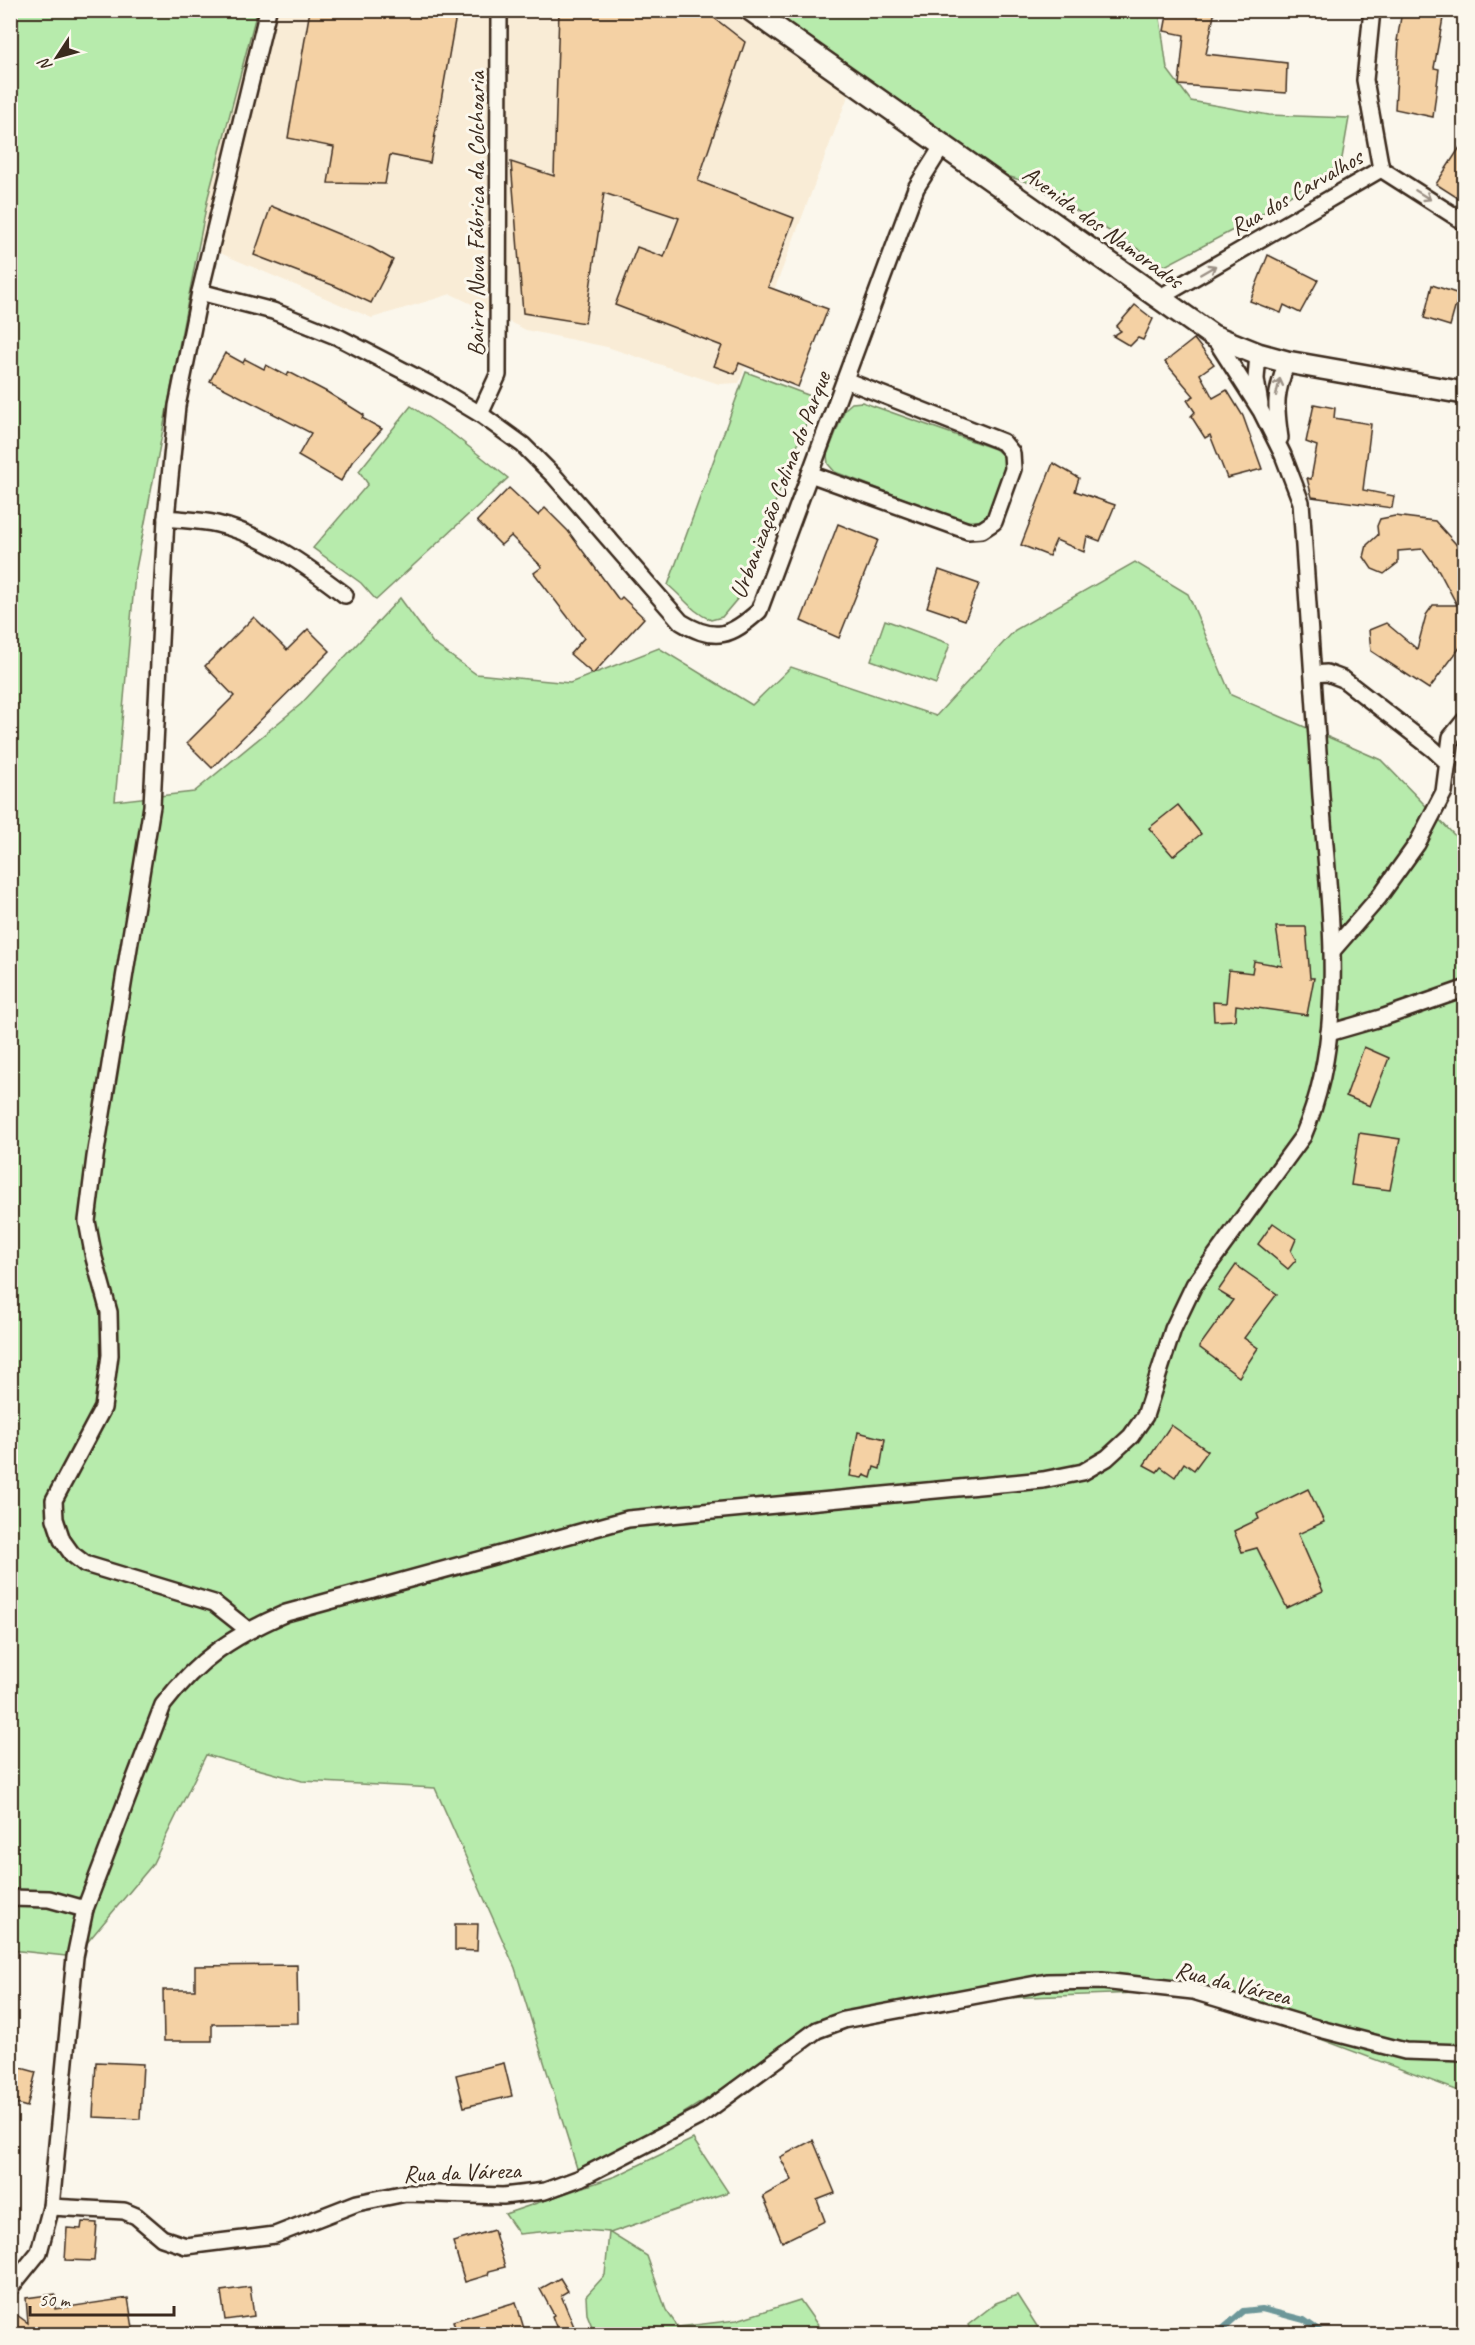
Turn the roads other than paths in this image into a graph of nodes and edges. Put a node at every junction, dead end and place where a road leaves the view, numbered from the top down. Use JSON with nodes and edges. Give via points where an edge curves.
{"nodes":[{"id":1,"x":268,"y":10,"type":"edge"},
{"id":2,"x":499,"y":10,"type":"edge"},
{"id":3,"x":751,"y":10,"type":"edge"},
{"id":4,"x":1372,"y":10,"type":"edge"},
{"id":5,"x":943,"y":145,"type":"junction"},
{"id":6,"x":1381,"y":169,"type":"junction"},
{"id":7,"x":1464,"y":222,"type":"edge"},
{"id":8,"x":200,"y":292,"type":"junction"},
{"id":9,"x":1157,"y":299,"type":"junction"},
{"id":10,"x":1213,"y":336,"type":"junction"},
{"id":11,"x":1258,"y":354,"type":"junction"},
{"id":12,"x":1287,"y":362,"type":"junction"},
{"id":13,"x":845,"y":380,"type":"junction"},
{"id":14,"x":1464,"y":393,"type":"edge"},
{"id":15,"x":1261,"y":411,"type":"junction"},
{"id":16,"x":480,"y":414,"type":"junction"},
{"id":17,"x":1283,"y":455,"type":"junction"},
{"id":18,"x":810,"y":474,"type":"junction"},
{"id":19,"x":166,"y":518,"type":"junction"},
{"id":20,"x":345,"y":595,"type":"dead end"},
{"id":21,"x":1313,"y":674,"type":"junction"},
{"id":22,"x":1464,"y":721,"type":"edge"},
{"id":23,"x":1448,"y":763,"type":"junction"},
{"id":24,"x":1332,"y":951,"type":"junction"},
{"id":25,"x":1464,"y":989,"type":"edge"},
{"id":26,"x":1329,"y":1033,"type":"junction"},
{"id":27,"x":248,"y":1630,"type":"junction"},
{"id":28,"x":10,"y":1898,"type":"edge"},
{"id":29,"x":85,"y":1909,"type":"junction"},
{"id":30,"x":951,"y":2000,"type":"joint"},
{"id":31,"x":1464,"y":2052,"type":"edge"},
{"id":32,"x":51,"y":2207,"type":"junction"},
{"id":33,"x":10,"y":2288,"type":"edge"}],
"edges":[{"from":1,"to":8,"type":"street"},
{"from":2,"to":16,"type":"street","name":"Bairro Nova Fábrica da Colchoaria","via":[[498,375]]},
{"from":3,"to":5,"type":"street","name":"Avenida dos Namorados"},
{"from":4,"to":6,"type":"street","name":"Rua dos Carvalhos","via":[[1365,80]]},
{"from":5,"to":9,"type":"street","name":"Avenida dos Namorados"},
{"from":5,"to":13,"type":"street","name":"Urbanização Colina do Parque","via":[[916,188]]},
{"from":6,"to":7,"type":"street","one_way":true},
{"from":9,"to":6,"type":"street","name":"Rua dos Carvalhos","one_way":true},
{"from":8,"to":16,"type":"street","name":"Urbanização Colina do Parque","via":[[273,310],[338,338]]},
{"from":8,"to":19,"type":"street","via":[[177,406]]},
{"from":9,"to":10,"type":"street","name":"Avenida dos Namorados"},
{"from":10,"to":11,"type":"street","name":"Avenida dos Namorados"},
{"from":10,"to":15,"type":"street"},
{"from":11,"to":12,"type":"street","name":"Avenida dos Namorados"},
{"from":11,"to":15,"type":"street","via":[[1256,379]]},
{"from":12,"to":14,"type":"street","name":"Avenida dos Namorados"},
{"from":17,"to":12,"type":"street","one_way":true,"via":[[1275,406]]},
{"from":13,"to":18,"type":"street","name":"Urbanização Colina do Parque"},
{"from":13,"to":18,"type":"street","via":[[1003,442],[1012,453],[1013,469],[994,522],[982,531],[968,531]]},
{"from":15,"to":17,"type":"street"},
{"from":16,"to":18,"type":"street","name":"Urbanização Colina do Parque","via":[[523,445],[547,469],[681,622],[698,633],[731,633],[759,611]]},
{"from":17,"to":21,"type":"street","via":[[1301,502]]},
{"from":19,"to":20,"type":"street","via":[[217,524],[256,539],[306,565]]},
{"from":19,"to":27,"type":"street","via":[[152,806],[87,1221],[109,1312],[110,1355],[103,1408],[54,1500],[55,1519],[62,1540],[85,1564],[214,1604]]},
{"from":21,"to":23,"type":"street","via":[[1327,673],[1343,679]]},
{"from":21,"to":24,"type":"street"},
{"from":22,"to":23,"type":"street","via":[[1451,737]]},
{"from":23,"to":24,"type":"street","via":[[1444,792],[1417,844],[1379,897]]},
{"from":24,"to":26,"type":"street"},
{"from":25,"to":26,"type":"street"},
{"from":26,"to":27,"type":"street","via":[[1312,1116],[1303,1136],[1194,1285],[1173,1329],[1145,1416],[1131,1436],[1107,1458],[1083,1472],[1043,1480],[628,1519],[286,1613]]},
{"from":27,"to":29,"type":"street","via":[[210,1655],[163,1705]]},
{"from":28,"to":29,"type":"street","via":[[49,1899]]},
{"from":29,"to":32,"type":"street","via":[[75,1957]]},
{"from":30,"to":31,"type":"street","name":"Rua da Várzea","via":[[1047,1982],[1102,1981],[1192,1990],[1405,2051]]},
{"from":30,"to":32,"type":"street","name":"Rua da Váreza","via":[[844,2020],[817,2030],[700,2116],[580,2178],[545,2191],[503,2196],[406,2193],[357,2203],[275,2235],[186,2246],[162,2238],[124,2211]]},
{"from":32,"to":33,"type":"street","via":[[39,2252]]}]}
